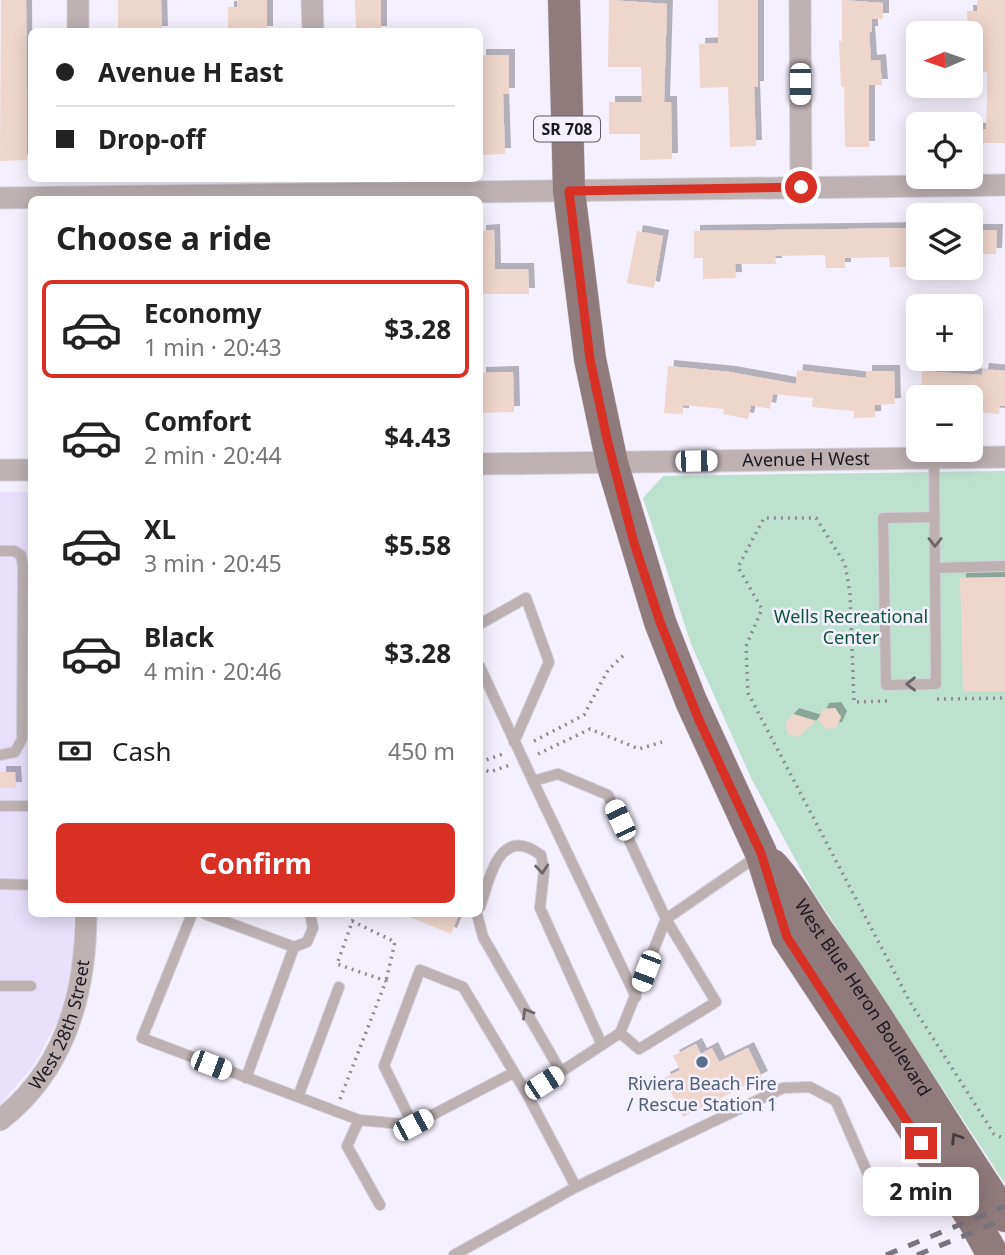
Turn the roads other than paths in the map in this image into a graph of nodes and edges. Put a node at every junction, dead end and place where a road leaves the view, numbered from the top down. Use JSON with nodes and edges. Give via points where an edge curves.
{"nodes":[{"id":1,"x":78,"y":0,"type":"edge"},
{"id":2,"x":313,"y":0,"type":"edge"},
{"id":3,"x":564,"y":0,"type":"edge"},
{"id":4,"x":800,"y":0,"type":"edge"},
{"id":5,"x":78,"y":28,"type":"edge"},
{"id":6,"x":313,"y":28,"type":"edge"},
{"id":7,"x":1005,"y":185,"type":"edge"},
{"id":8,"x":313,"y":186,"type":"edge"},
{"id":9,"x":801,"y":187,"type":"junction"},
{"id":10,"x":78,"y":188,"type":"edge"},
{"id":11,"x":569,"y":191,"type":"junction"},
{"id":12,"x":0,"y":198,"type":"edge"},
{"id":13,"x":983,"y":457,"type":"edge"},
{"id":14,"x":1005,"y":457,"type":"edge"},
{"id":15,"x":906,"y":458,"type":"edge"},
{"id":16,"x":934,"y":462,"type":"edge"},
{"id":17,"x":612,"y":463,"type":"junction"},
{"id":18,"x":483,"y":464,"type":"edge"},
{"id":19,"x":0,"y":470,"type":"edge"},
{"id":20,"x":28,"y":470,"type":"edge"},
{"id":21,"x":935,"y":517,"type":"junction"},
{"id":22,"x":0,"y":551,"type":"edge"},
{"id":23,"x":1005,"y":566,"type":"edge"},
{"id":24,"x":935,"y":568,"type":"junction"},
{"id":25,"x":483,"y":622,"type":"edge"},
{"id":26,"x":483,"y":674,"type":"edge"},
{"id":27,"x":514,"y":742,"type":"junction"},
{"id":28,"x":0,"y":755,"type":"edge"},
{"id":29,"x":533,"y":781,"type":"junction"},
{"id":30,"x":0,"y":806,"type":"edge"},
{"id":31,"x":28,"y":806,"type":"edge"},
{"id":32,"x":761,"y":853,"type":"junction"},
{"id":33,"x":0,"y":884,"type":"edge"},
{"id":34,"x":28,"y":885,"type":"edge"},
{"id":35,"x":483,"y":899,"type":"edge"},
{"id":36,"x":86,"y":917,"type":"edge"},
{"id":37,"x":191,"y":917,"type":"edge"},
{"id":38,"x":216,"y":917,"type":"edge"},
{"id":39,"x":311,"y":917,"type":"edge"},
{"id":40,"x":478,"y":917,"type":"edge"},
{"id":41,"x":666,"y":919,"type":"junction"},
{"id":42,"x":294,"y":947,"type":"junction"},
{"id":43,"x":0,"y":986,"type":"edge"},
{"id":44,"x":32,"y":986,"type":"dead end"},
{"id":45,"x":339,"y":987,"type":"dead end"},
{"id":46,"x":636,"y":997,"type":"junction"},
{"id":47,"x":620,"y":1032,"type":"junction"},
{"id":48,"x":602,"y":1045,"type":"junction"},
{"id":49,"x":561,"y":1072,"type":"junction"},
{"id":50,"x":513,"y":1073,"type":"junction"},
{"id":51,"x":246,"y":1078,"type":"junction"},
{"id":52,"x":527,"y":1094,"type":"junction"},
{"id":53,"x":298,"y":1097,"type":"junction"},
{"id":54,"x":0,"y":1120,"type":"edge"},
{"id":55,"x":359,"y":1120,"type":"junction"},
{"id":56,"x":413,"y":1125,"type":"junction"},
{"id":57,"x":872,"y":1181,"type":"dead end"},
{"id":58,"x":576,"y":1187,"type":"junction"},
{"id":59,"x":380,"y":1205,"type":"dead end"},
{"id":60,"x":1005,"y":1216,"type":"edge"},
{"id":61,"x":457,"y":1254,"type":"edge"},
{"id":62,"x":993,"y":1255,"type":"edge"}],
"edges":[{"from":1,"to":5,"type":"street"},
{"from":2,"to":6,"type":"street"},
{"from":3,"to":11,"type":"main road","name":"West Blue Heron Boulevard","number":"SR 708"},
{"from":4,"to":9,"type":"street"},
{"from":7,"to":9,"type":"street"},
{"from":8,"to":10,"type":"street"},
{"from":8,"to":11,"type":"street"},
{"from":9,"to":11,"type":"street"},
{"from":10,"to":12,"type":"street"},
{"from":11,"to":17,"type":"main road","name":"West Blue Heron Boulevard","number":"SR 708","via":[[590,359]]},
{"from":13,"to":14,"type":"street","name":"Avenue H West"},
{"from":15,"to":17,"type":"street","name":"Avenue H West"},
{"from":16,"to":21,"type":"lane"},
{"from":17,"to":18,"type":"street","name":"Avenue H West"},
{"from":17,"to":32,"type":"main road","name":"West Blue Heron Boulevard","number":"SR 708","via":[[660,622]]},
{"from":19,"to":20,"type":"street"},
{"from":21,"to":24,"type":"lane","one_way":true},
{"from":24,"to":21,"type":"lane","one_way":true,"via":[[936,684],[886,685],[883,518]]},
{"from":22,"to":28,"type":"lane","via":[[21,555],[23,566],[22,738],[15,752]]},
{"from":23,"to":24,"type":"lane"},
{"from":25,"to":27,"type":"lane","via":[[526,598],[549,662]]},
{"from":26,"to":27,"type":"lane"},
{"from":27,"to":29,"type":"lane"},
{"from":29,"to":41,"type":"lane","via":[[558,774],[608,795]]},
{"from":29,"to":46,"type":"lane"},
{"from":30,"to":31,"type":"lane"},
{"from":32,"to":41,"type":"lane"},
{"from":60,"to":32,"type":"main road","name":"West Blue Heron Boulevard","number":"SR 708","one_way":true,"via":[[881,1019],[786,880]]},
{"from":32,"to":62,"type":"main road","name":"West Blue Heron Boulevard","number":"SR 708","via":[[787,937]]},
{"from":33,"to":34,"type":"lane"},
{"from":35,"to":48,"type":"lane","one_way":true,"via":[[499,855],[512,846],[529,846],[541,855],[540,908]]},
{"from":36,"to":54,"type":"street","name":"West 28th Street","via":[[83,980],[63,1041],[30,1091]]},
{"from":37,"to":51,"type":"lane","via":[[142,1038]]},
{"from":38,"to":42,"type":"lane"},
{"from":39,"to":42,"type":"lane","via":[[313,928],[307,942]]},
{"from":49,"to":40,"type":"lane","one_way":true,"via":[[483,937]]},
{"from":41,"to":46,"type":"lane"},
{"from":41,"to":47,"type":"lane","via":[[716,1002],[639,1049]]},
{"from":42,"to":51,"type":"lane"},
{"from":43,"to":44,"type":"lane"},
{"from":45,"to":53,"type":"lane"},
{"from":46,"to":47,"type":"lane"},
{"from":47,"to":48,"type":"lane"},
{"from":48,"to":49,"type":"lane"},
{"from":49,"to":52,"type":"lane"},
{"from":50,"to":52,"type":"lane"},
{"from":50,"to":56,"type":"lane"},
{"from":50,"to":56,"type":"lane","via":[[463,987],[420,970],[384,1066]]},
{"from":51,"to":53,"type":"lane"},
{"from":52,"to":58,"type":"lane"},
{"from":53,"to":55,"type":"lane"},
{"from":55,"to":56,"type":"lane"},
{"from":55,"to":59,"type":"lane","via":[[347,1146]]},
{"from":57,"to":58,"type":"lane","via":[[836,1101],[810,1087],[783,1088]]},
{"from":58,"to":61,"type":"lane"}]}
